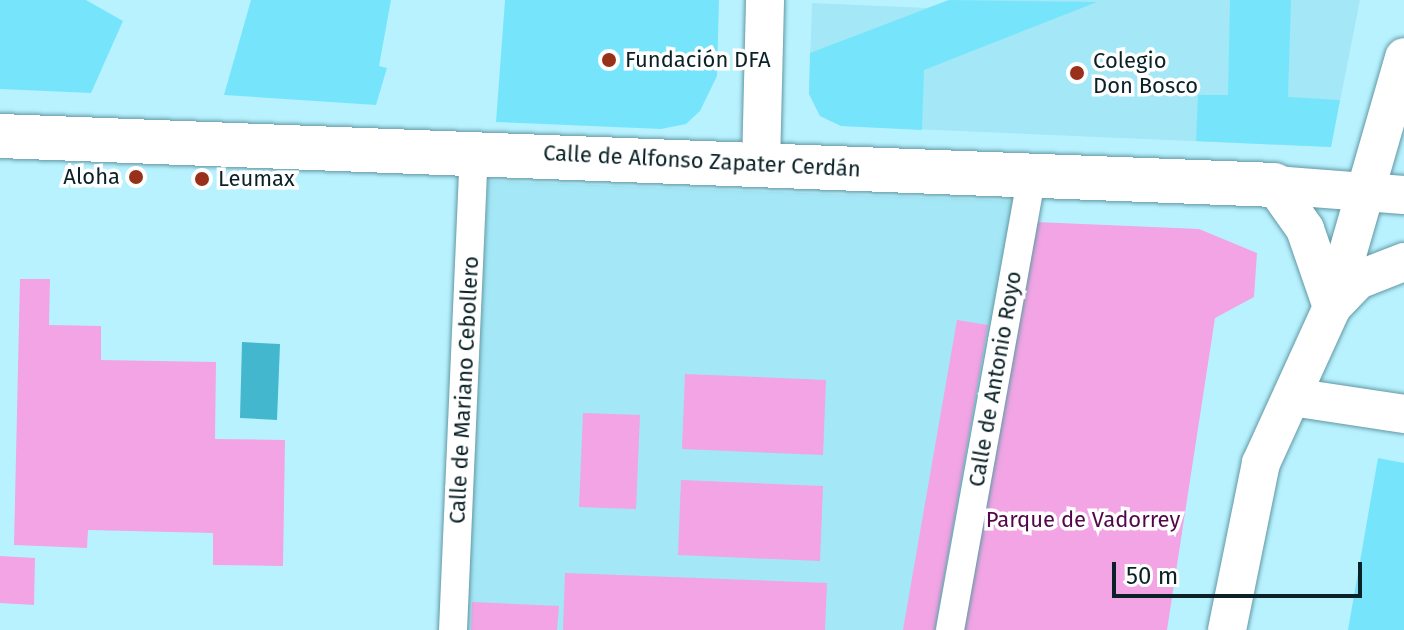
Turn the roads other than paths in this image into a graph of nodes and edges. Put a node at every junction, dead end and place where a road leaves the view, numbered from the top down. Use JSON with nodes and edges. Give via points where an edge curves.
{"nodes":[{"id":1,"x":765,"y":0,"type":"edge"},
{"id":2,"x":1403,"y":71,"type":"edge"},
{"id":3,"x":0,"y":136,"type":"edge"},
{"id":4,"x":474,"y":151,"type":"junction"},
{"id":5,"x":761,"y":165,"type":"junction"},
{"id":6,"x":1032,"y":175,"type":"junction"},
{"id":7,"x":1274,"y":185,"type":"junction"},
{"id":8,"x":1386,"y":193,"type":"edge"},
{"id":9,"x":1404,"y":262,"type":"edge"},
{"id":10,"x":1332,"y":307,"type":"junction"},
{"id":11,"x":1292,"y":397,"type":"junction"},
{"id":12,"x":1404,"y":414,"type":"edge"},
{"id":13,"x":453,"y":630,"type":"edge"},
{"id":14,"x":950,"y":630,"type":"edge"},
{"id":15,"x":1227,"y":630,"type":"edge"}],
"edges":[{"from":1,"to":5,"type":"street"},
{"from":2,"to":8,"type":"street"},
{"from":3,"to":4,"type":"street","name":"Calle de Alfonso Zapater Cerdán"},
{"from":4,"to":5,"type":"street","name":"Calle de Alfonso Zapater Cerdán"},
{"from":4,"to":13,"type":"street","name":"Calle de Mariano Cebollero"},
{"from":5,"to":6,"type":"street","name":"Calle de Alfonso Zapater Cerdán"},
{"from":6,"to":7,"type":"street","name":"Calle de Alfonso Zapater Cerdán"},
{"from":6,"to":14,"type":"street","name":"Calle de Antonio Royo"},
{"from":7,"to":8,"type":"street","name":"Calle de Alfonso Zapater Cerdán"},
{"from":7,"to":10,"type":"street","via":[[1305,229]]},
{"from":8,"to":10,"type":"street"},
{"from":9,"to":10,"type":"street","via":[[1358,280]]},
{"from":10,"to":11,"type":"street"},
{"from":11,"to":12,"type":"street"},
{"from":11,"to":15,"type":"street","via":[[1261,463]]}]}
